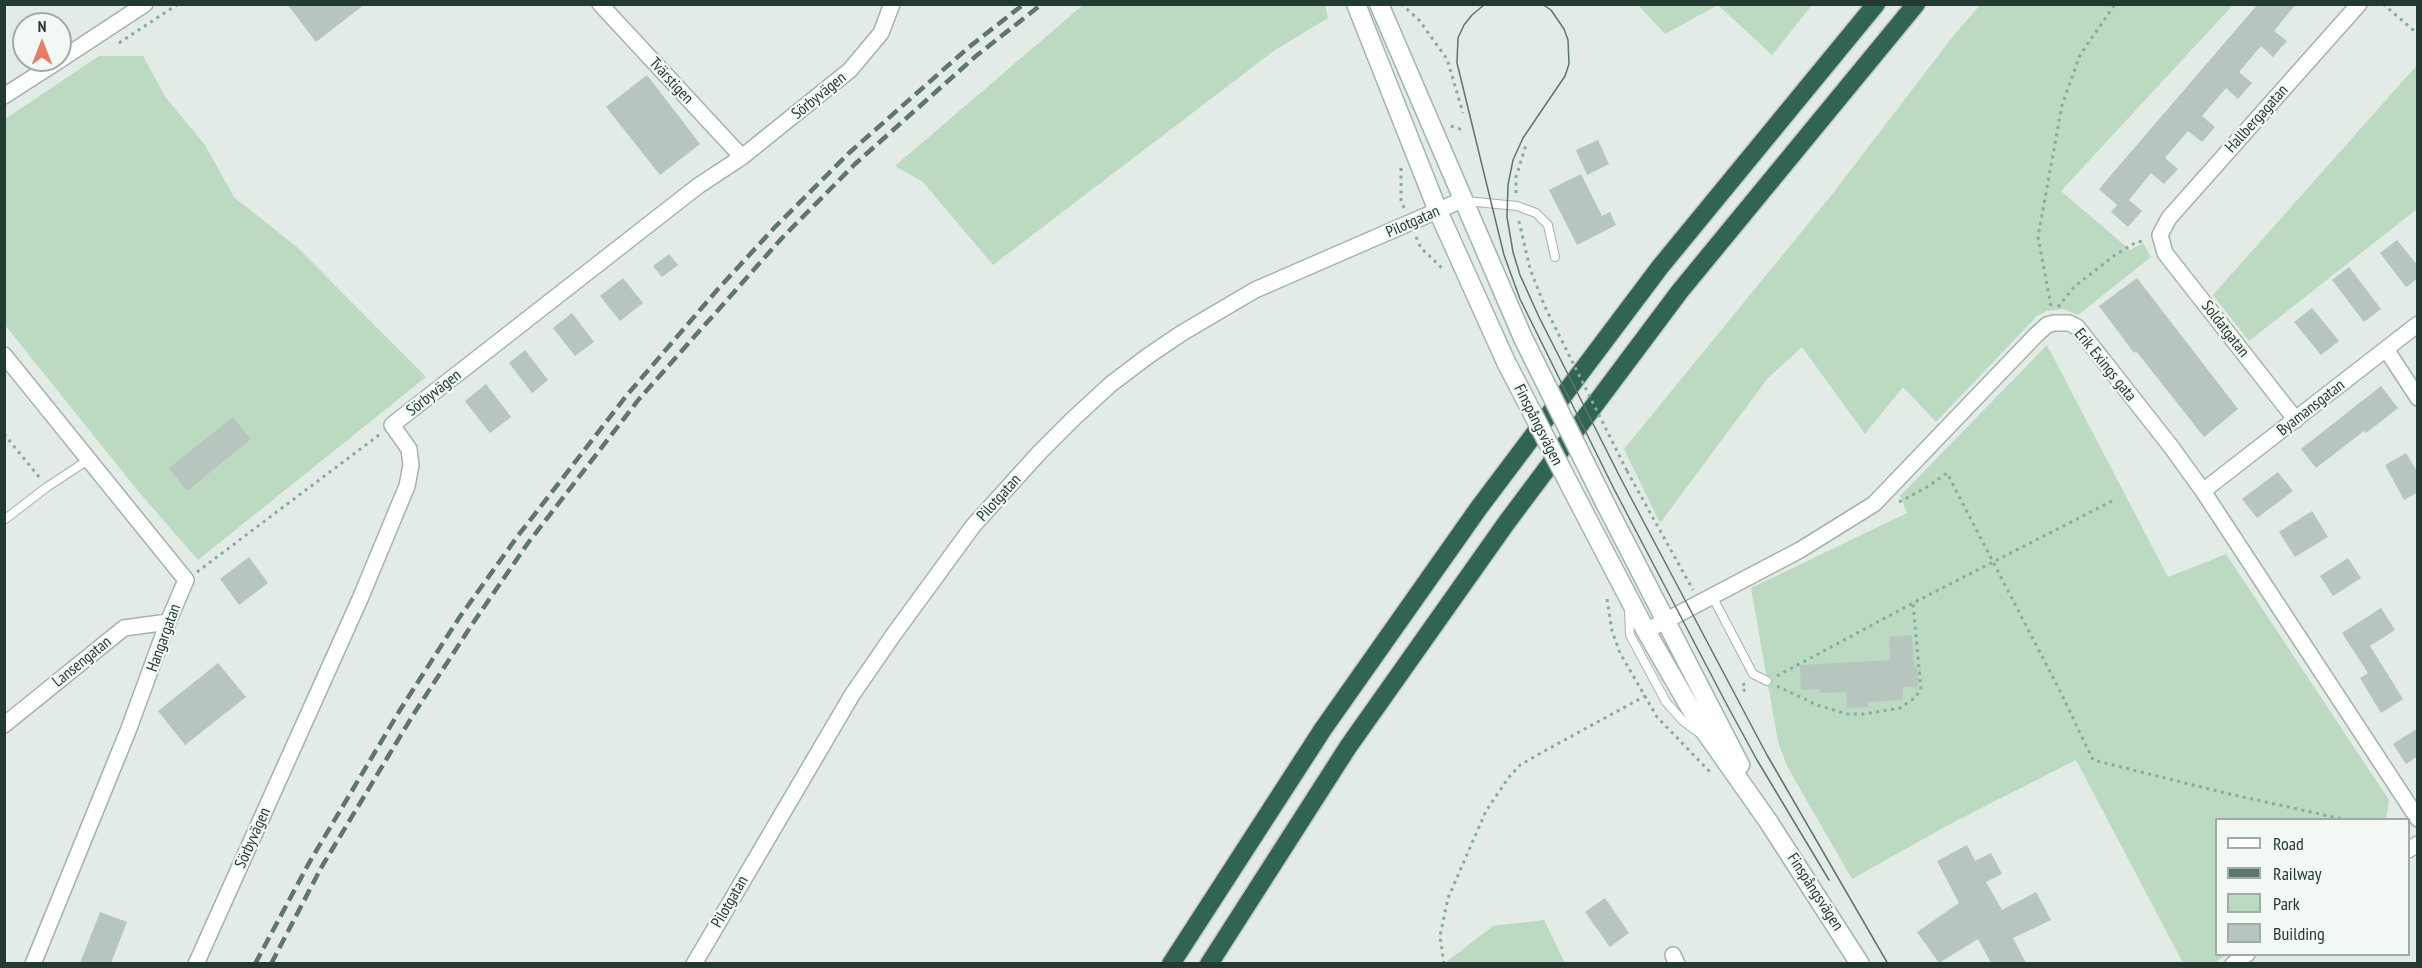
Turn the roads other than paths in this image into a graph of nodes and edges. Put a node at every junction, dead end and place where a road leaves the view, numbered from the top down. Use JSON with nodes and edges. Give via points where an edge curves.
{"nodes":[{"id":1,"x":600,"y":4,"type":"edge"},
{"id":2,"x":892,"y":4,"type":"edge"},
{"id":3,"x":1356,"y":4,"type":"edge"},
{"id":4,"x":1379,"y":4,"type":"edge"},
{"id":5,"x":1876,"y":4,"type":"edge"},
{"id":6,"x":1916,"y":4,"type":"edge"},
{"id":7,"x":2359,"y":4,"type":"edge"},
{"id":8,"x":135,"y":7,"type":"edge"},
{"id":9,"x":72,"y":52,"type":"edge"},
{"id":10,"x":41,"y":72,"type":"edge"},
{"id":11,"x":4,"y":96,"type":"edge"},
{"id":12,"x":742,"y":158,"type":"junction"},
{"id":13,"x":1462,"y":200,"type":"junction"},
{"id":14,"x":1438,"y":211,"type":"junction"},
{"id":15,"x":2160,"y":235,"type":"joint"},
{"id":16,"x":1555,"y":257,"type":"dead end"},
{"id":17,"x":2418,"y":324,"type":"edge"},
{"id":18,"x":2386,"y":349,"type":"junction"},
{"id":19,"x":4,"y":355,"type":"edge"},
{"id":20,"x":2418,"y":398,"type":"edge"},
{"id":21,"x":2296,"y":420,"type":"junction"},
{"id":22,"x":88,"y":460,"type":"junction"},
{"id":23,"x":2203,"y":491,"type":"junction"},
{"id":24,"x":4,"y":520,"type":"edge"},
{"id":25,"x":1628,"y":597,"type":"junction"},
{"id":26,"x":1706,"y":600,"type":"junction"},
{"id":27,"x":1665,"y":621,"type":"junction"},
{"id":28,"x":168,"y":622,"type":"junction"},
{"id":29,"x":1646,"y":632,"type":"junction"},
{"id":30,"x":1767,"y":681,"type":"road end"},
{"id":31,"x":4,"y":725,"type":"edge"},
{"id":32,"x":1714,"y":743,"type":"junction"},
{"id":33,"x":2418,"y":819,"type":"edge"},
{"id":34,"x":1768,"y":821,"type":"junction"},
{"id":35,"x":33,"y":963,"type":"edge"},
{"id":36,"x":196,"y":963,"type":"edge"},
{"id":37,"x":694,"y":963,"type":"edge"},
{"id":38,"x":1171,"y":963,"type":"edge"},
{"id":39,"x":1209,"y":963,"type":"edge"},
{"id":40,"x":1860,"y":963,"type":"edge"}],
"edges":[{"from":1,"to":12,"type":"street","name":"Tvärstigen"},
{"from":2,"to":12,"type":"street","name":"Sörbyvägen","via":[[881,33],[850,70]]},
{"from":3,"to":14,"type":"main road","name":"Finspångsvägen"},
{"from":4,"to":13,"type":"main road","name":"Finspångsvägen"},
{"from":5,"to":38,"type":"highway","via":[[1660,267],[1478,508],[1323,729]]},
{"from":6,"to":39,"type":"highway","via":[[1680,291],[1507,522],[1348,747]]},
{"from":7,"to":15,"type":"street","name":"Hallbergagatan","via":[[2169,218]]},
{"from":8,"to":9,"type":"street"},
{"from":10,"to":11,"type":"street"},
{"from":12,"to":36,"type":"street","name":"Sörbyvägen","via":[[698,186],[392,425],[409,449],[407,486]]},
{"from":13,"to":14,"type":"street","name":"Pilotgatan"},
{"from":13,"to":16,"type":"lane","via":[[1517,206],[1536,213],[1548,225]]},
{"from":13,"to":27,"type":"main road","name":"Finspångsvägen","bridge":true,"via":[[1523,338]]},
{"from":14,"to":25,"type":"main road","name":"Finspångsvägen","bridge":true,"via":[[1506,362]]},
{"from":14,"to":37,"type":"street","name":"Pilotgatan","via":[[1255,290],[1191,328],[1111,384],[1039,453],[973,526],[852,695]]},
{"from":15,"to":21,"type":"street","name":"Soldatgatan","via":[[2165,253]]},
{"from":17,"to":18,"type":"street","name":"Byamansgatan"},
{"from":18,"to":20,"type":"street"},
{"from":18,"to":21,"type":"street","name":"Byamansgatan"},
{"from":19,"to":22,"type":"street"},
{"from":21,"to":23,"type":"street","name":"Byamansgatan"},
{"from":22,"to":24,"type":"lane"},
{"from":22,"to":28,"type":"street","name":"Hangargatan","via":[[186,580]]},
{"from":23,"to":26,"type":"street","name":"Erik Exings gata","via":[[2077,327],[2054,323],[2036,335],[1874,504],[1800,550]]},
{"from":23,"to":33,"type":"street","name":"Erik Exings gata"},
{"from":25,"to":29,"type":"main road","name":"Finspångsvägen"},
{"from":25,"to":32,"type":"lane","via":[[1630,634],[1666,702],[1683,721]]},
{"from":26,"to":27,"type":"street","name":"Erik Exings gata"},
{"from":26,"to":30,"type":"lane","via":[[1753,674]]},
{"from":27,"to":29,"type":"street","name":"Erik Exings gata"},
{"from":27,"to":34,"type":"main road","name":"Finspångsvägen"},
{"from":28,"to":31,"type":"street","name":"Lansengatan","via":[[123,628]]},
{"from":28,"to":35,"type":"street","name":"Hangargatan"},
{"from":29,"to":32,"type":"main road","name":"Finspångsvägen"},
{"from":32,"to":34,"type":"main road","name":"Finspångsvägen"},
{"from":34,"to":40,"type":"main road","name":"Finspångsvägen"}]}
